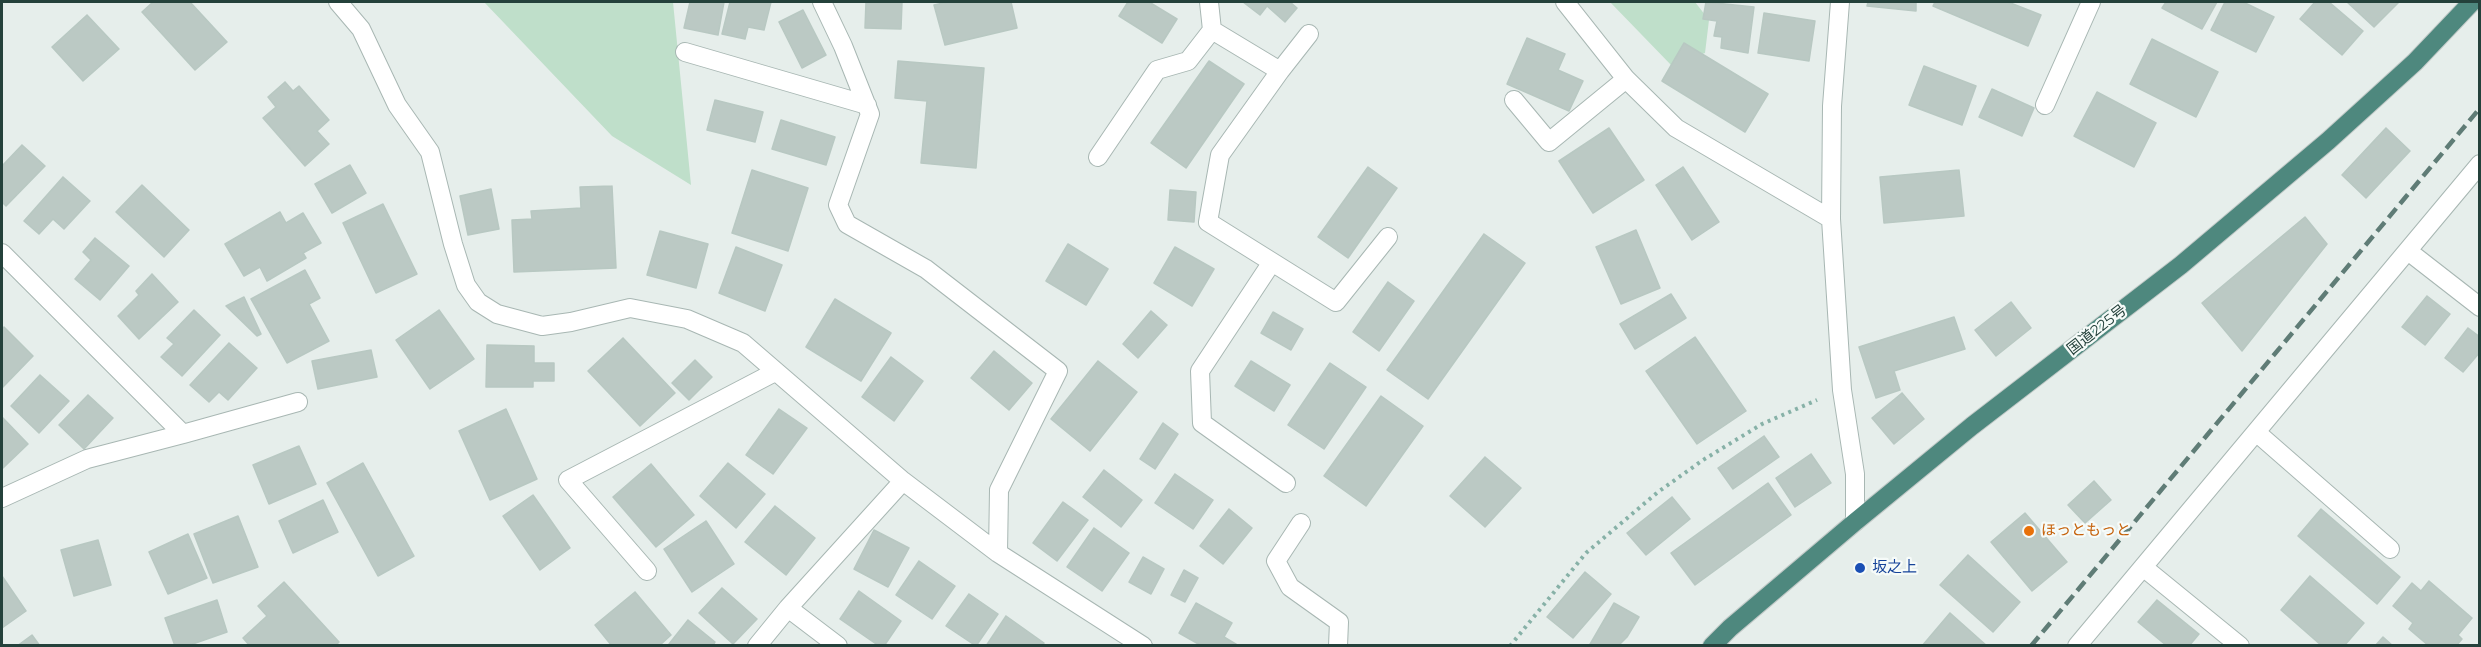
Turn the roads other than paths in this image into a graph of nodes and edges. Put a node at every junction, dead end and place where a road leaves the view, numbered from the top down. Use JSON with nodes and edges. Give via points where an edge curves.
{"nodes":[{"id":1,"x":338,"y":2,"type":"edge"},
{"id":2,"x":822,"y":2,"type":"edge"},
{"id":3,"x":1209,"y":2,"type":"edge"},
{"id":4,"x":1565,"y":2,"type":"edge"},
{"id":5,"x":1840,"y":2,"type":"edge"},
{"id":6,"x":2091,"y":2,"type":"edge"},
{"id":7,"x":2472,"y":2,"type":"edge"},
{"id":8,"x":1212,"y":30,"type":"junction"},
{"id":9,"x":1309,"y":34,"type":"dead end"},
{"id":10,"x":685,"y":52,"type":"dead end"},
{"id":11,"x":1280,"y":71,"type":"junction"},
{"id":12,"x":1626,"y":79,"type":"junction"},
{"id":13,"x":1514,"y":100,"type":"dead end"},
{"id":14,"x":867,"y":105,"type":"junction"},
{"id":15,"x":2045,"y":105,"type":"dead end"},
{"id":16,"x":1098,"y":156,"type":"dead end"},
{"id":17,"x":2480,"y":164,"type":"edge"},
{"id":18,"x":1831,"y":219,"type":"junction"},
{"id":19,"x":1388,"y":237,"type":"dead end"},
{"id":20,"x":2408,"y":251,"type":"junction"},
{"id":21,"x":2,"y":253,"type":"edge"},
{"id":22,"x":1272,"y":262,"type":"junction"},
{"id":23,"x":2480,"y":308,"type":"edge"},
{"id":24,"x":775,"y":372,"type":"junction"},
{"id":25,"x":298,"y":402,"type":"dead end"},
{"id":26,"x":2256,"y":432,"type":"junction"},
{"id":27,"x":183,"y":434,"type":"junction"},
{"id":28,"x":903,"y":481,"type":"junction"},
{"id":29,"x":1286,"y":483,"type":"dead end"},
{"id":30,"x":2,"y":498,"type":"edge"},
{"id":31,"x":1855,"y":522,"type":"junction"},
{"id":32,"x":1300,"y":523,"type":"dead end"},
{"id":33,"x":2390,"y":549,"type":"dead end"},
{"id":34,"x":998,"y":553,"type":"junction"},
{"id":35,"x":2143,"y":567,"type":"junction"},
{"id":36,"x":647,"y":571,"type":"dead end"},
{"id":37,"x":788,"y":608,"type":"junction"},
{"id":38,"x":757,"y":645,"type":"edge"},
{"id":39,"x":838,"y":645,"type":"edge"},
{"id":40,"x":1143,"y":645,"type":"edge"},
{"id":41,"x":1338,"y":645,"type":"edge"},
{"id":42,"x":1712,"y":645,"type":"edge"},
{"id":43,"x":2077,"y":645,"type":"edge"},
{"id":44,"x":2240,"y":645,"type":"edge"}],
"edges":[{"from":1,"to":24,"type":"street","via":[[361,29],[397,105],[430,152],[466,285],[478,302],[497,314],[542,326],[630,308],[687,319],[743,343]]},
{"from":2,"to":14,"type":"street"},
{"from":3,"to":8,"type":"street"},
{"from":4,"to":12,"type":"street"},
{"from":5,"to":18,"type":"street","via":[[1832,106]]},
{"from":6,"to":15,"type":"street"},
{"from":7,"to":31,"type":"highway","name":"国道225号","via":[[2415,62],[2276,185],[2181,265]]},
{"from":8,"to":11,"type":"street"},
{"from":8,"to":16,"type":"street","via":[[1188,61],[1157,70]]},
{"from":9,"to":11,"type":"street"},
{"from":10,"to":14,"type":"street"},
{"from":11,"to":22,"type":"street","via":[[1220,155],[1208,222]]},
{"from":12,"to":13,"type":"street","via":[[1549,142]]},
{"from":12,"to":18,"type":"street","via":[[1676,128]]},
{"from":14,"to":34,"type":"street","via":[[870,114],[838,205],[847,224],[926,269],[1058,371],[999,490]]},
{"from":17,"to":20,"type":"street"},
{"from":18,"to":31,"type":"street","via":[[1842,390],[1855,474]]},
{"from":19,"to":22,"type":"street","via":[[1336,302]]},
{"from":20,"to":23,"type":"street"},
{"from":20,"to":26,"type":"street"},
{"from":21,"to":27,"type":"street"},
{"from":22,"to":29,"type":"street","via":[[1200,371],[1202,423]]},
{"from":24,"to":28,"type":"street"},
{"from":24,"to":36,"type":"street","via":[[568,480]]},
{"from":25,"to":27,"type":"street"},
{"from":26,"to":33,"type":"street"},
{"from":26,"to":35,"type":"street"},
{"from":27,"to":30,"type":"street","via":[[87,459]]},
{"from":28,"to":34,"type":"street"},
{"from":28,"to":37,"type":"street"},
{"from":31,"to":42,"type":"highway","name":"国道225号"},
{"from":32,"to":41,"type":"street","via":[[1276,561],[1290,587],[1339,622]]},
{"from":34,"to":40,"type":"street"},
{"from":35,"to":43,"type":"street"},
{"from":35,"to":44,"type":"street"},
{"from":37,"to":38,"type":"street"},
{"from":37,"to":39,"type":"street"}]}
